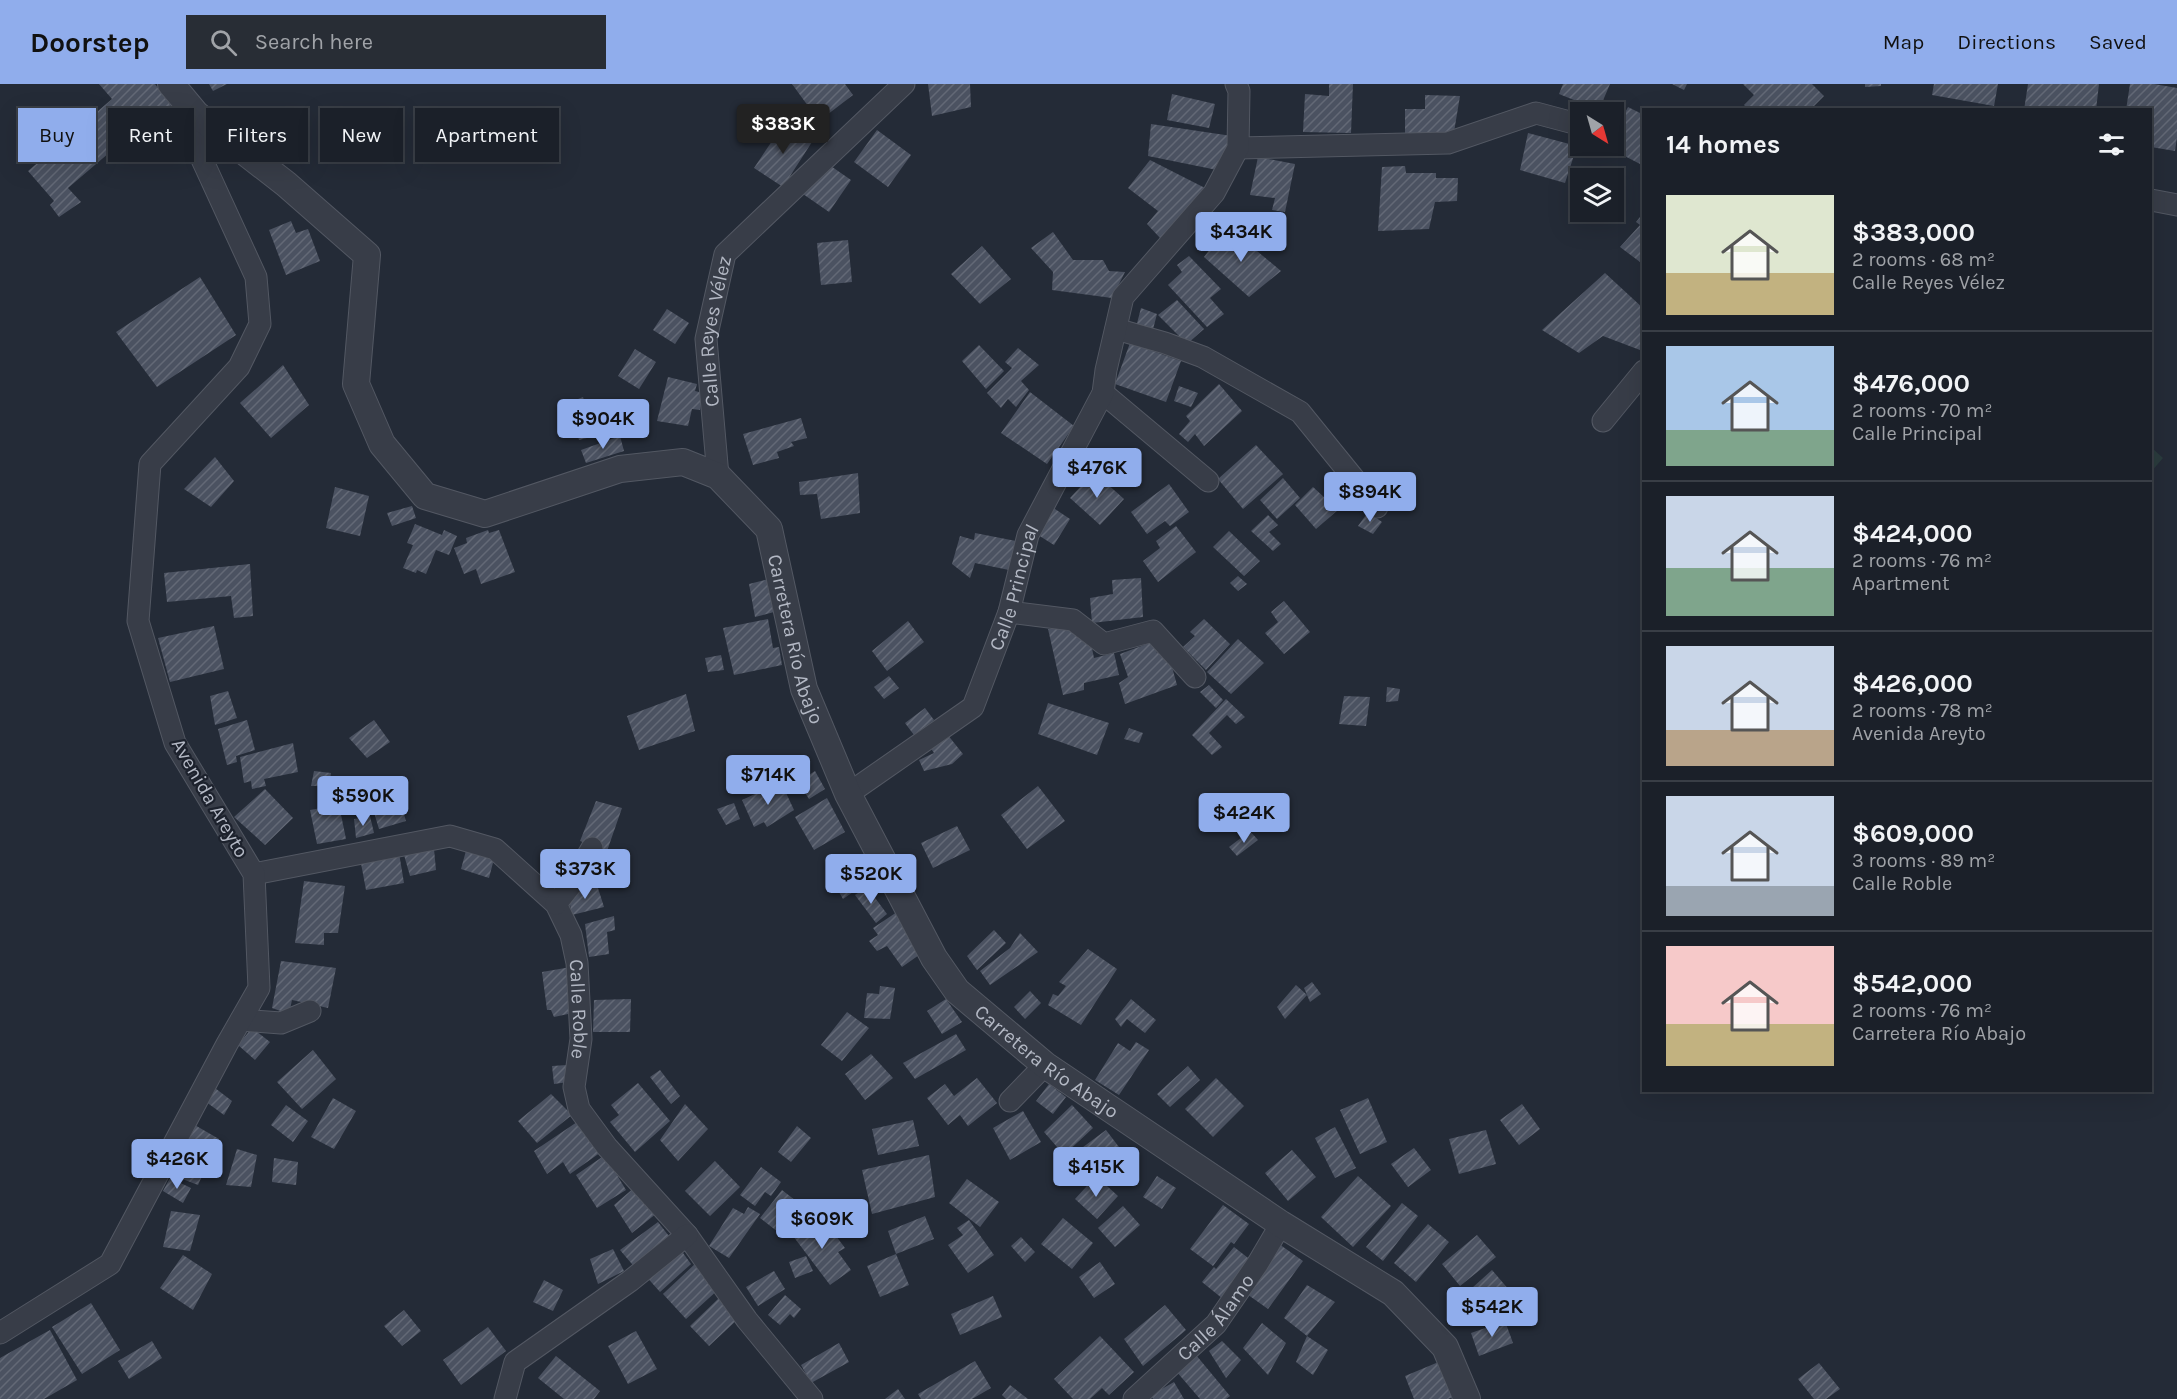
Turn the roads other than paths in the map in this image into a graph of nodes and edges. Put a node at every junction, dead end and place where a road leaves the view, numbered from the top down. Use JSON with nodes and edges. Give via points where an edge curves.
{"nodes":[{"id":1,"x":171,"y":84,"type":"edge"},
{"id":2,"x":904,"y":84,"type":"edge"},
{"id":3,"x":1236,"y":84,"type":"edge"},
{"id":4,"x":196,"y":114,"type":"junction"},
{"id":5,"x":1570,"y":122,"type":"edge"},
{"id":6,"x":1238,"y":148,"type":"junction"},
{"id":7,"x":2152,"y":200,"type":"edge"},
{"id":8,"x":2177,"y":206,"type":"edge"},
{"id":9,"x":1116,"y":328,"type":"junction"},
{"id":10,"x":1642,"y":373,"type":"edge"},
{"id":11,"x":1103,"y":393,"type":"junction"},
{"id":12,"x":1603,"y":421,"type":"dead end"},
{"id":13,"x":718,"y":476,"type":"junction"},
{"id":14,"x":1208,"y":480,"type":"dead end"},
{"id":15,"x":1377,"y":507,"type":"dead end"},
{"id":16,"x":1009,"y":612,"type":"junction"},
{"id":17,"x":1195,"y":677,"type":"dead end"},
{"id":18,"x":848,"y":794,"type":"junction"},
{"id":19,"x":592,"y":848,"type":"dead end"},
{"id":20,"x":254,"y":874,"type":"junction"},
{"id":21,"x":556,"y":904,"type":"junction"},
{"id":22,"x":310,"y":1011,"type":"dead end"},
{"id":23,"x":241,"y":1020,"type":"junction"},
{"id":24,"x":1045,"y":1065,"type":"junction"},
{"id":25,"x":1010,"y":1101,"type":"dead end"},
{"id":26,"x":1281,"y":1224,"type":"junction"},
{"id":27,"x":687,"y":1235,"type":"junction"},
{"id":28,"x":0,"y":1333,"type":"edge"},
{"id":29,"x":505,"y":1399,"type":"edge"},
{"id":30,"x":812,"y":1399,"type":"edge"},
{"id":31,"x":1134,"y":1399,"type":"edge"},
{"id":32,"x":1467,"y":1399,"type":"edge"}],
"edges":[{"from":1,"to":4,"type":"street","name":"Carretera Río Abajo"},
{"from":2,"to":13,"type":"street","name":"Calle Reyes Vélez","via":[[725,254],[706,339]]},
{"from":3,"to":6,"type":"street","name":"Calle Principal"},
{"from":4,"to":13,"type":"street","name":"Carretera Río Abajo","via":[[286,184],[367,255],[356,384],[382,444],[425,496],[485,514],[620,469],[683,462]]},
{"from":4,"to":20,"type":"street","name":"Avenida Areyto","via":[[194,142],[256,277],[260,324],[239,367],[150,464],[138,621],[175,743]]},
{"from":5,"to":6,"type":"street","via":[[1536,113],[1448,143]]},
{"from":6,"to":9,"type":"street","name":"Calle Principal","via":[[1214,193],[1123,297]]},
{"from":7,"to":8,"type":"street"},
{"from":9,"to":11,"type":"street","name":"Calle Principal"},
{"from":9,"to":15,"type":"street","via":[[1203,357],[1300,412]]},
{"from":10,"to":12,"type":"street"},
{"from":11,"to":14,"type":"street"},
{"from":11,"to":16,"type":"street","name":"Calle Principal","via":[[1028,534]]},
{"from":13,"to":18,"type":"street","name":"Carretera Río Abajo","via":[[769,529],[804,689]]},
{"from":16,"to":17,"type":"street","via":[[1073,620],[1104,644],[1154,631]]},
{"from":16,"to":18,"type":"street","name":"Calle Principal","via":[[973,707]]},
{"from":18,"to":24,"type":"street","name":"Carretera Río Abajo","via":[[934,958],[957,991]]},
{"from":19,"to":21,"type":"street"},
{"from":20,"to":21,"type":"street","name":"Calle Roble","via":[[450,836],[495,849]]},
{"from":20,"to":23,"type":"street","name":"Avenida Areyto","via":[[259,988]]},
{"from":21,"to":27,"type":"street","name":"Calle Roble","via":[[571,935],[577,963],[580,1039],[574,1087],[579,1109],[607,1147]]},
{"from":22,"to":23,"type":"street","via":[[280,1023]]},
{"from":23,"to":28,"type":"street","name":"Avenida Areyto","via":[[110,1264]]},
{"from":24,"to":25,"type":"street"},
{"from":24,"to":26,"type":"street","name":"Carretera Río Abajo"},
{"from":26,"to":31,"type":"street","name":"Calle Álamo","via":[[1216,1324]]},
{"from":26,"to":32,"type":"street","name":"Carretera Río Abajo","via":[[1393,1293],[1445,1347]]},
{"from":27,"to":29,"type":"street","via":[[630,1281],[515,1362]]},
{"from":27,"to":30,"type":"street","name":"Calle Roble","via":[[747,1320]]}]}
